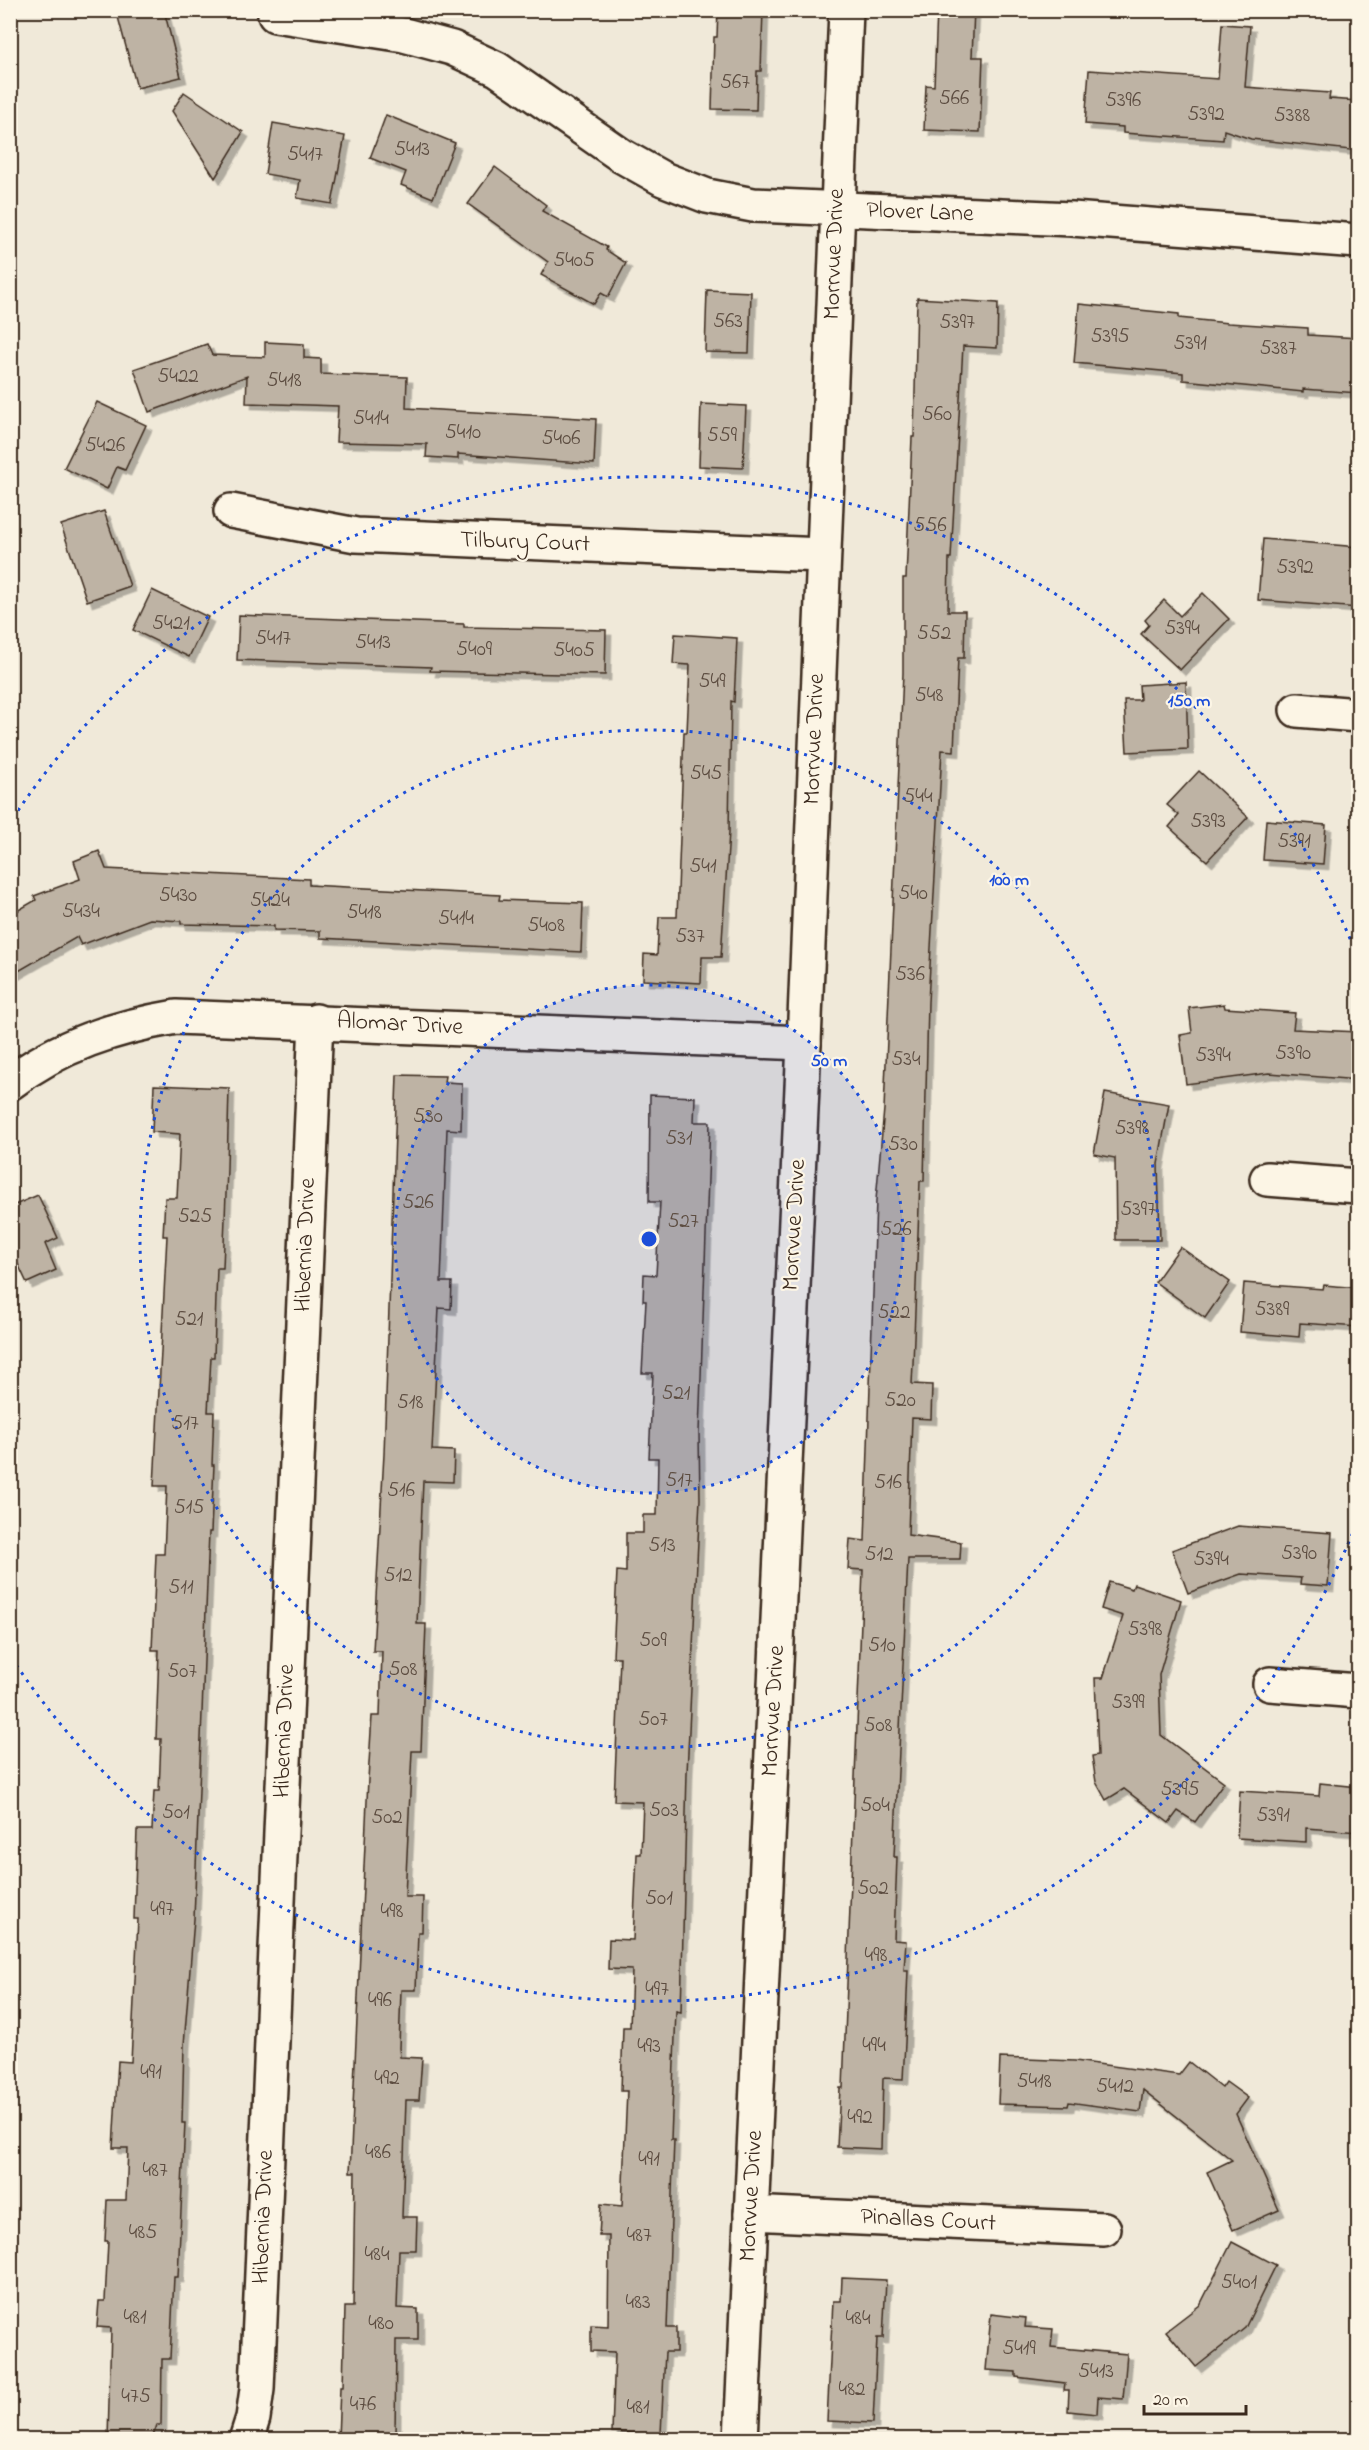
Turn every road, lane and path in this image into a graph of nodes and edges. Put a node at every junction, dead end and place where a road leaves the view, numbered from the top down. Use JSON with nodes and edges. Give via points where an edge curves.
{"nodes":[{"id":1,"x":846,"y":10,"type":"edge"},
{"id":2,"x":275,"y":15,"type":"dead end"},
{"id":3,"x":837,"y":209,"type":"junction"},
{"id":4,"x":1359,"y":241,"type":"edge"},
{"id":5,"x":231,"y":511,"type":"dead end"},
{"id":6,"x":822,"y":555,"type":"junction"},
{"id":7,"x":1297,"y":710,"type":"dead end"},
{"id":8,"x":1359,"y":715,"type":"edge"},
{"id":9,"x":316,"y":1021,"type":"junction"},
{"id":10,"x":804,"y":1042,"type":"junction"},
{"id":11,"x":10,"y":1083,"type":"edge"},
{"id":12,"x":1267,"y":1179,"type":"dead end"},
{"id":13,"x":1359,"y":1186,"type":"edge"},
{"id":14,"x":1270,"y":1684,"type":"dead end"},
{"id":15,"x":1359,"y":1691,"type":"edge"},
{"id":16,"x":751,"y":2213,"type":"junction"},
{"id":17,"x":1104,"y":2229,"type":"dead end"},
{"id":18,"x":246,"y":2439,"type":"edge"},
{"id":19,"x":741,"y":2439,"type":"edge"}],
"edges":[{"from":1,"to":3,"type":"street","name":"Morrvue Drive"},
{"from":2,"to":3,"type":"street","name":"Plover Lane","via":[[404,35],[452,48],[497,69],[622,156],[663,179],[707,196],[753,205]]},
{"from":3,"to":4,"type":"street","name":"Plover Lane","via":[[1072,219]]},
{"from":3,"to":6,"type":"street","name":"Morrvue Drive"},
{"from":5,"to":6,"type":"street","name":"Tilbury Court","via":[[356,536]]},
{"from":6,"to":10,"type":"street","name":"Morrvue Drive"},
{"from":7,"to":8,"type":"street"},
{"from":9,"to":10,"type":"street","name":"Alomar Drive"},
{"from":9,"to":11,"type":"street","name":"Alomar Drive","via":[[176,1017],[127,1026],[80,1042]]},
{"from":9,"to":18,"type":"street","name":"Hibernia Drive","via":[[257,2389]]},
{"from":10,"to":16,"type":"street","name":"Morrvue Drive"},
{"from":12,"to":13,"type":"street"},
{"from":14,"to":15,"type":"street"},
{"from":16,"to":17,"type":"street","name":"Pinallas Court"},
{"from":16,"to":19,"type":"street","name":"Morrvue Drive"}]}
